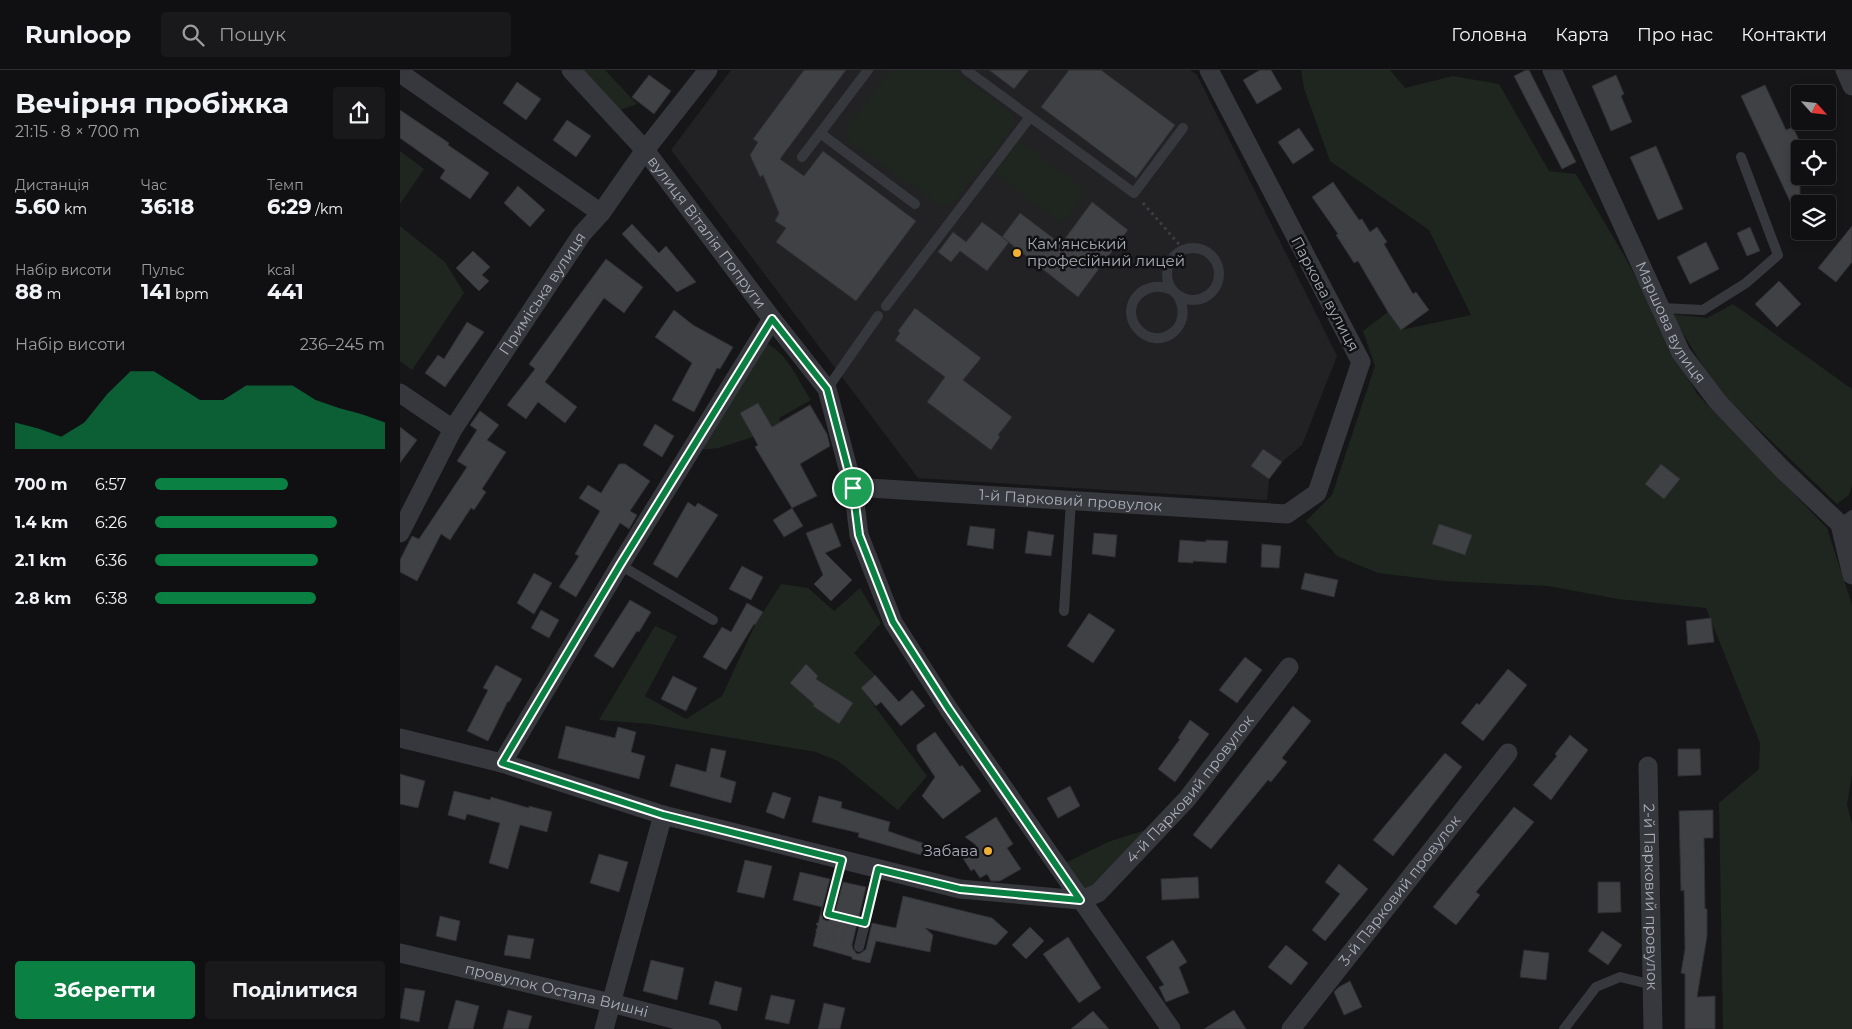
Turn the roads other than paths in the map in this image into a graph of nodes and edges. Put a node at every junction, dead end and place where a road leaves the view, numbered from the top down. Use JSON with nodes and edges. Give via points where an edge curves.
{"nodes":[{"id":1,"x":571,"y":70,"type":"edge"},
{"id":2,"x":708,"y":70,"type":"edge"},
{"id":3,"x":868,"y":70,"type":"edge"},
{"id":4,"x":966,"y":70,"type":"edge"},
{"id":5,"x":1209,"y":70,"type":"edge"},
{"id":6,"x":1552,"y":70,"type":"edge"},
{"id":7,"x":1845,"y":70,"type":"edge"},
{"id":8,"x":400,"y":73,"type":"edge"},
{"id":9,"x":1852,"y":86,"type":"edge"},
{"id":10,"x":1030,"y":117,"type":"junction"},
{"id":11,"x":1183,"y":128,"type":"dead end"},
{"id":12,"x":820,"y":133,"type":"junction"},
{"id":13,"x":645,"y":150,"type":"junction"},
{"id":14,"x":802,"y":157,"type":"dead end"},
{"id":15,"x":1741,"y":157,"type":"dead end"},
{"id":16,"x":916,"y":204,"type":"dead end"},
{"id":17,"x":601,"y":213,"type":"junction"},
{"id":18,"x":1175,"y":293,"type":"junction"},
{"id":19,"x":886,"y":306,"type":"dead end"},
{"id":20,"x":1662,"y":308,"type":"junction"},
{"id":21,"x":878,"y":316,"type":"dead end"},
{"id":22,"x":772,"y":319,"type":"junction"},
{"id":23,"x":827,"y":389,"type":"junction"},
{"id":24,"x":400,"y":393,"type":"edge"},
{"id":25,"x":454,"y":429,"type":"junction"},
{"id":26,"x":853,"y":488,"type":"junction"},
{"id":27,"x":1071,"y":501,"type":"junction"},
{"id":28,"x":1287,"y":514,"type":"joint"},
{"id":29,"x":1848,"y":522,"type":"edge"},
{"id":30,"x":400,"y":533,"type":"edge"},
{"id":31,"x":620,"y":565,"type":"junction"},
{"id":32,"x":1852,"y":575,"type":"edge"},
{"id":33,"x":1064,"y":610,"type":"dead end"},
{"id":34,"x":713,"y":620,"type":"dead end"},
{"id":35,"x":1289,"y":667,"type":"dead end"},
{"id":36,"x":400,"y":738,"type":"edge"},
{"id":37,"x":1508,"y":753,"type":"dead end"},
{"id":38,"x":502,"y":763,"type":"junction"},
{"id":39,"x":1648,"y":766,"type":"dead end"},
{"id":40,"x":663,"y":815,"type":"junction"},
{"id":41,"x":842,"y":860,"type":"junction"},
{"id":42,"x":878,"y":869,"type":"junction"},
{"id":43,"x":1080,"y":900,"type":"junction"},
{"id":44,"x":828,"y":914,"type":"dead end"},
{"id":45,"x":859,"y":947,"type":"dead end"},
{"id":46,"x":400,"y":953,"type":"edge"},
{"id":47,"x":1653,"y":985,"type":"junction"},
{"id":48,"x":611,"y":1003,"type":"junction"},
{"id":49,"x":604,"y":1029,"type":"edge"},
{"id":50,"x":712,"y":1029,"type":"edge"},
{"id":51,"x":1171,"y":1029,"type":"edge"},
{"id":52,"x":1291,"y":1029,"type":"edge"},
{"id":53,"x":1564,"y":1029,"type":"edge"},
{"id":54,"x":1653,"y":1029,"type":"edge"}],
"edges":[{"from":1,"to":13,"type":"street","name":"вулиця Віталія Попруги"},
{"from":2,"to":13,"type":"street","name":"Приміська вулиця"},
{"from":3,"to":12,"type":"lane"},
{"from":4,"to":10,"type":"lane"},
{"from":5,"to":28,"type":"street","name":"Паркова вулиця","via":[[1361,362],[1317,493]]},
{"from":6,"to":20,"type":"street","name":"Маршова вулиця"},
{"from":7,"to":9,"type":"street"},
{"from":8,"to":17,"type":"street"},
{"from":10,"to":11,"type":"lane","via":[[1134,193]]},
{"from":10,"to":19,"type":"lane"},
{"from":12,"to":14,"type":"lane"},
{"from":12,"to":16,"type":"lane"},
{"from":13,"to":17,"type":"street","name":"Приміська вулиця"},
{"from":13,"to":22,"type":"street","name":"вулиця Віталія Попруги"},
{"from":15,"to":20,"type":"lane","via":[[1778,254],[1746,283],[1703,310]]},
{"from":17,"to":25,"type":"street","name":"Приміська вулиця","via":[[582,234]]},
{"from":18,"to":18,"type":"lane","via":[[1167,275],[1177,253],[1200,249],[1214,258],[1218,281],[1209,295],[1202,299],[1186,299]]},
{"from":18,"to":18,"type":"lane","via":[[1165,287],[1149,287],[1136,297],[1132,305],[1133,321],[1143,334],[1158,338],[1174,332],[1179,326],[1184,311]]},
{"from":20,"to":29,"type":"street","name":"Маршова вулиця","via":[[1681,353],[1718,402],[1782,469]]},
{"from":21,"to":23,"type":"lane"},
{"from":22,"to":23,"type":"street","name":"вулиця Віталія Попруги"},
{"from":22,"to":31,"type":"street"},
{"from":23,"to":26,"type":"street","name":"вулиця Віталія Попруги"},
{"from":24,"to":25,"type":"street"},
{"from":25,"to":30,"type":"street","name":"Приміська вулиця"},
{"from":26,"to":27,"type":"street","name":"1-й Парковий провулок"},
{"from":26,"to":43,"type":"street","name":"вулиця Віталія Попруги","via":[[859,535],[893,622]]},
{"from":27,"to":28,"type":"street","name":"1-й Парковий провулок"},
{"from":27,"to":33,"type":"lane"},
{"from":29,"to":32,"type":"street"},
{"from":31,"to":34,"type":"lane"},
{"from":31,"to":38,"type":"street"},
{"from":35,"to":43,"type":"street","name":"4-й Парковий провулок","via":[[1187,799],[1098,893]]},
{"from":36,"to":38,"type":"street"},
{"from":37,"to":52,"type":"street","name":"3-й Парковий провулок"},
{"from":38,"to":40,"type":"street"},
{"from":39,"to":47,"type":"street","name":"2-й Парковий провулок"},
{"from":40,"to":41,"type":"street"},
{"from":40,"to":48,"type":"street"},
{"from":41,"to":42,"type":"street"},
{"from":41,"to":44,"type":"lane"},
{"from":42,"to":43,"type":"street","via":[[960,889]]},
{"from":42,"to":45,"type":"lane"},
{"from":43,"to":51,"type":"street","name":"вулиця Віталія Попруги"},
{"from":46,"to":48,"type":"street","name":"провулок Остапа Вишні"},
{"from":47,"to":53,"type":"lane","via":[[1620,976],[1596,987]]},
{"from":47,"to":54,"type":"street","name":"2-й Парковий провулок"},
{"from":48,"to":49,"type":"street"},
{"from":48,"to":50,"type":"street","name":"провулок Остапа Вишні"}]}
